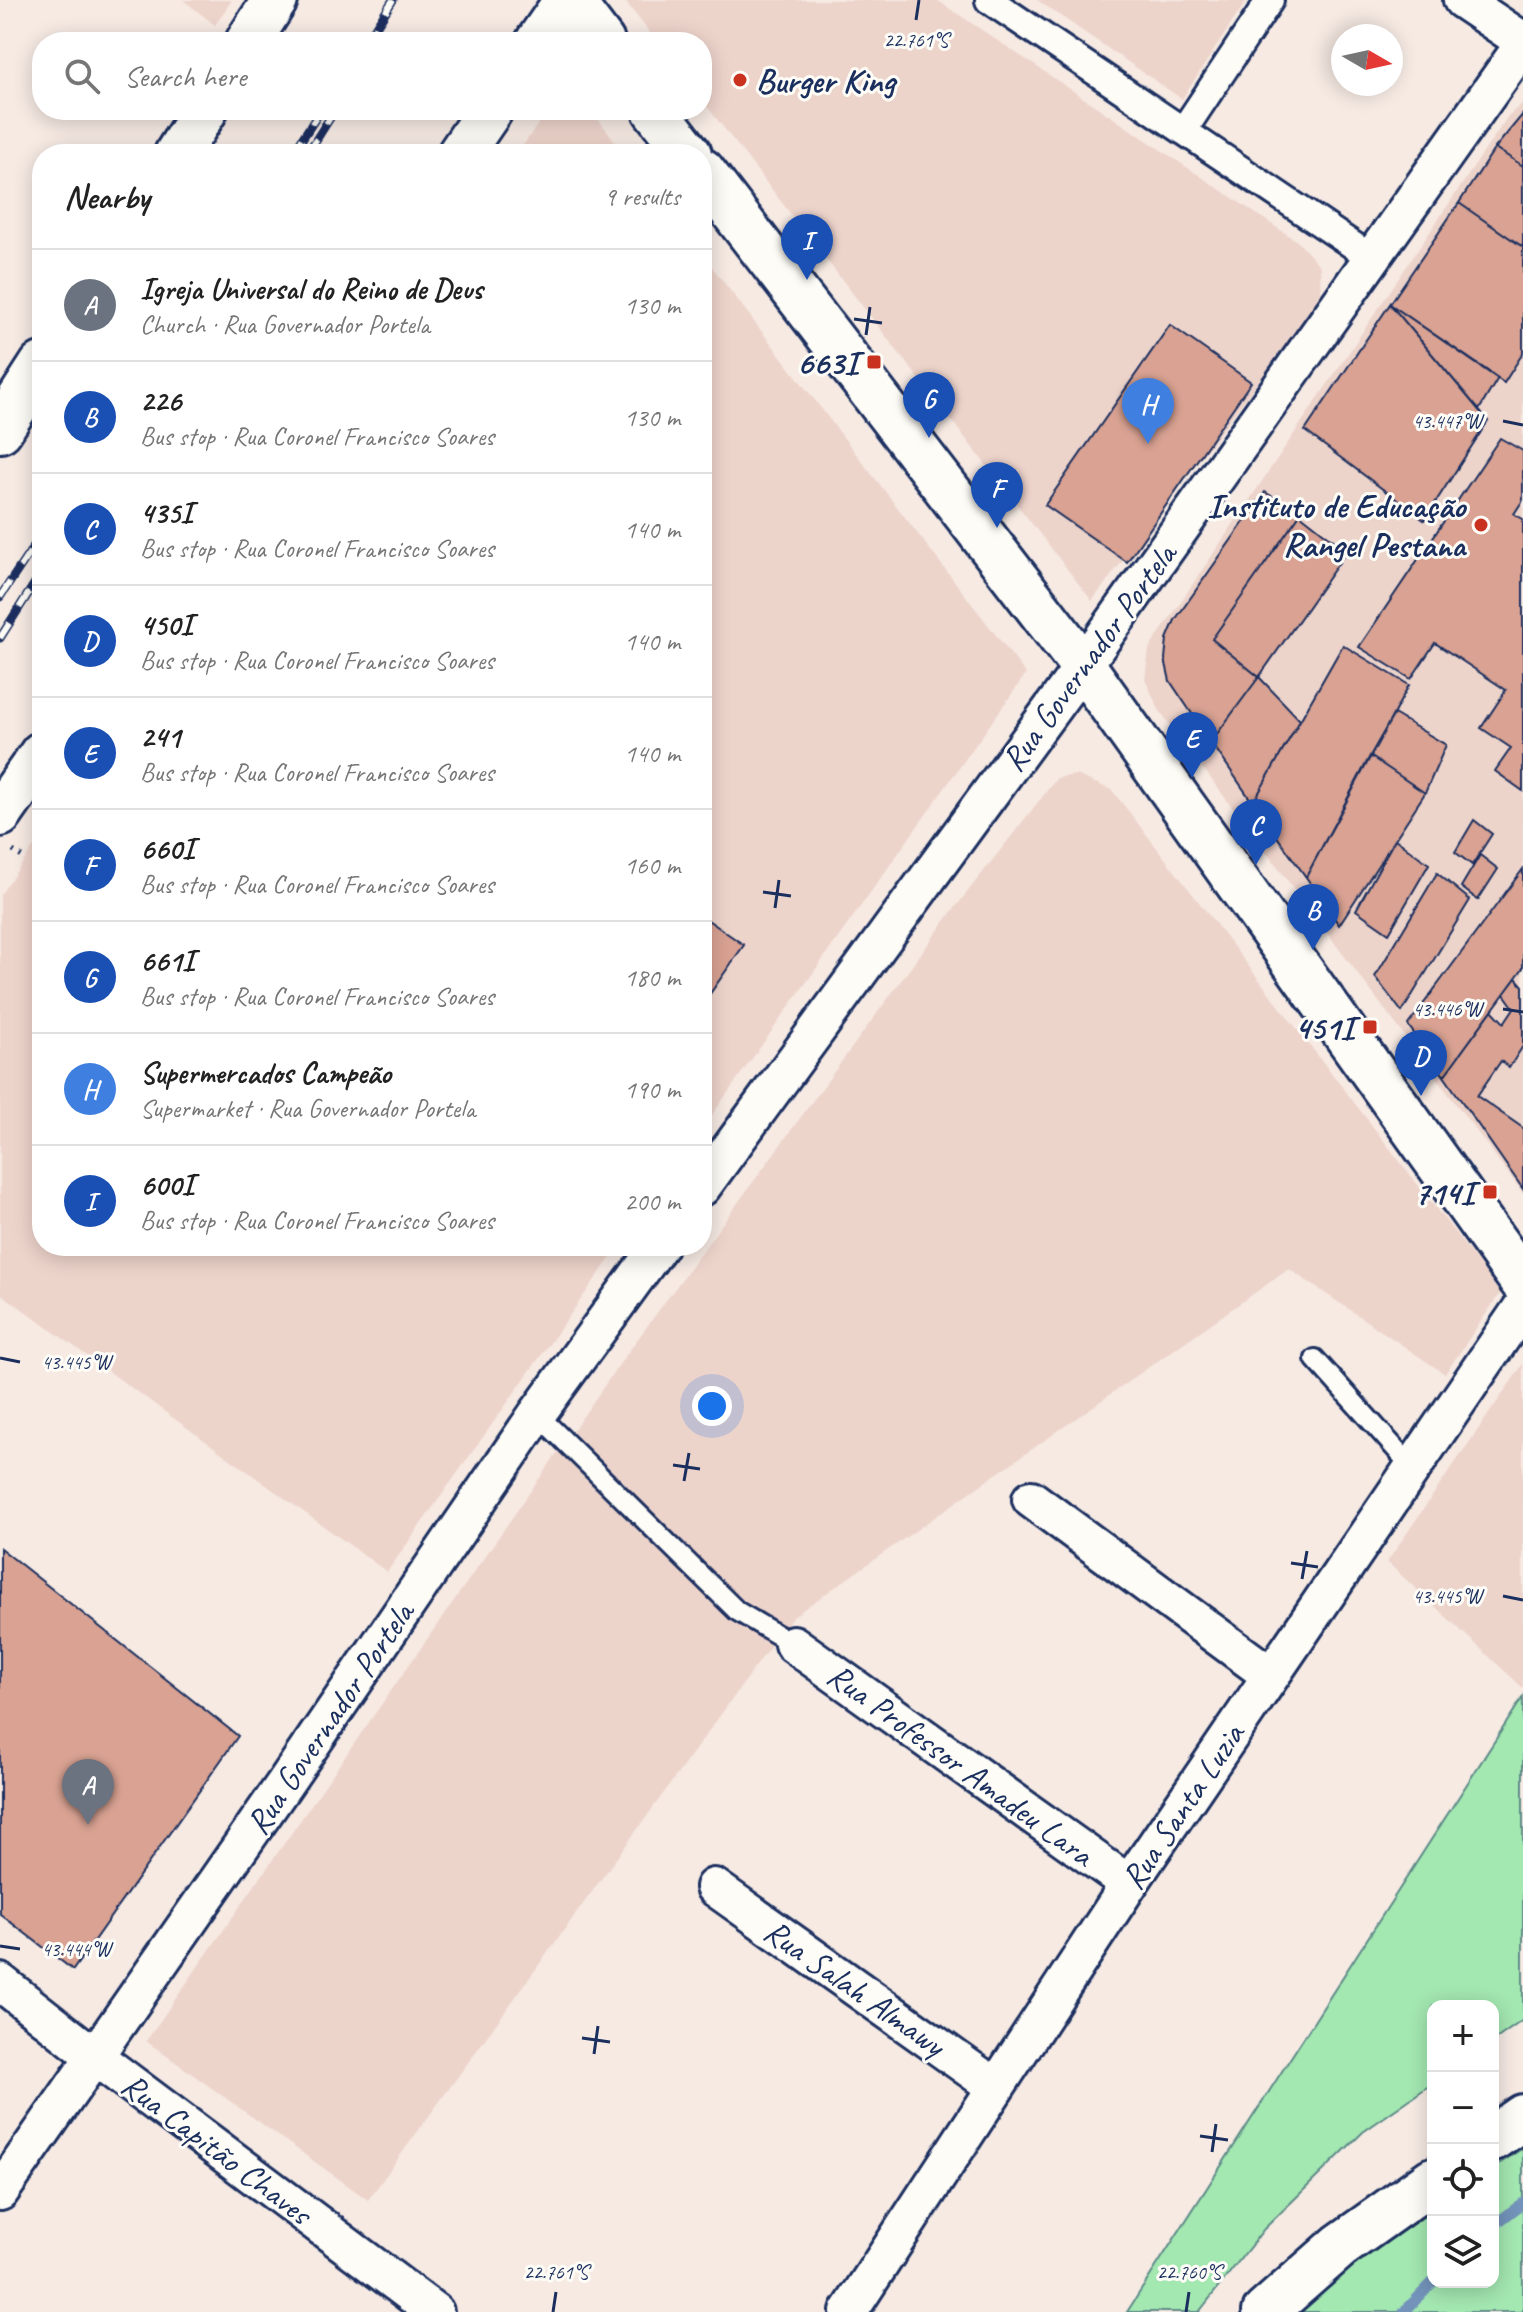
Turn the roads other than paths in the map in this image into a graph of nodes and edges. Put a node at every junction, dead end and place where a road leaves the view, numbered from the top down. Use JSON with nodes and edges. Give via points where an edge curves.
{"nodes":[{"id":1,"x":275,"y":0,"type":"edge"},
{"id":2,"x":568,"y":0,"type":"edge"},
{"id":3,"x":989,"y":0,"type":"edge"},
{"id":4,"x":1270,"y":0,"type":"edge"},
{"id":5,"x":1462,"y":0,"type":"edge"},
{"id":6,"x":254,"y":32,"type":"edge"},
{"id":7,"x":545,"y":32,"type":"edge"},
{"id":8,"x":594,"y":32,"type":"edge"},
{"id":9,"x":1523,"y":43,"type":"edge"},
{"id":10,"x":199,"y":120,"type":"edge"},
{"id":11,"x":483,"y":120,"type":"edge"},
{"id":12,"x":663,"y":120,"type":"edge"},
{"id":13,"x":1183,"y":131,"type":"junction"},
{"id":14,"x":183,"y":144,"type":"edge"},
{"id":15,"x":467,"y":144,"type":"edge"},
{"id":16,"x":681,"y":144,"type":"edge"},
{"id":17,"x":712,"y":184,"type":"edge"},
{"id":18,"x":1372,"y":258,"type":"junction"},
{"id":19,"x":32,"y":380,"type":"edge"},
{"id":20,"x":0,"y":430,"type":"edge"},
{"id":21,"x":1083,"y":666,"type":"junction"},
{"id":22,"x":32,"y":768,"type":"edge"},
{"id":23,"x":0,"y":814,"type":"edge"},
{"id":24,"x":712,"y":1173,"type":"edge"},
{"id":25,"x":652,"y":1256,"type":"edge"},
{"id":26,"x":1523,"y":1282,"type":"edge"},
{"id":27,"x":1523,"y":1306,"type":"edge"},
{"id":28,"x":1315,"y":1359,"type":"dead end"},
{"id":29,"x":537,"y":1414,"type":"junction"},
{"id":30,"x":1412,"y":1467,"type":"junction"},
{"id":31,"x":1031,"y":1499,"type":"dead end"},
{"id":32,"x":793,"y":1644,"type":"joint"},
{"id":33,"x":1270,"y":1675,"type":"junction"},
{"id":34,"x":1129,"y":1884,"type":"junction"},
{"id":35,"x":714,"y":1887,"type":"dead end"},
{"id":36,"x":0,"y":1982,"type":"edge"},
{"id":37,"x":94,"y":2056,"type":"junction"},
{"id":38,"x":994,"y":2086,"type":"junction"},
{"id":39,"x":1523,"y":2117,"type":"edge"},
{"id":40,"x":1499,"y":2134,"type":"edge"},
{"id":41,"x":1427,"y":2184,"type":"edge"},
{"id":42,"x":0,"y":2192,"type":"edge"},
{"id":43,"x":435,"y":2312,"type":"edge"},
{"id":44,"x":849,"y":2312,"type":"edge"},
{"id":45,"x":1265,"y":2312,"type":"edge"}],
"edges":[{"from":1,"to":6,"type":"street"},
{"from":2,"to":7,"type":"street"},
{"from":2,"to":8,"type":"street"},
{"from":3,"to":13,"type":"street"},
{"from":4,"to":13,"type":"street"},
{"from":5,"to":9,"type":"street"},
{"from":9,"to":18,"type":"street","name":"Rua Governador Portela"},
{"from":10,"to":14,"type":"street"},
{"from":11,"to":15,"type":"street"},
{"from":12,"to":16,"type":"street"},
{"from":13,"to":18,"type":"street"},
{"from":17,"to":21,"type":"street"},
{"from":18,"to":21,"type":"street","name":"Rua Governador Portela"},
{"from":19,"to":20,"type":"street"},
{"from":21,"to":24,"type":"street","name":"Rua Governador Portela"},
{"from":21,"to":26,"type":"street"},
{"from":22,"to":23,"type":"street"},
{"from":25,"to":29,"type":"street","name":"Rua Governador Portela"},
{"from":27,"to":30,"type":"street","name":"Rua Santa Luzia"},
{"from":28,"to":30,"type":"lane"},
{"from":29,"to":32,"type":"lane","via":[[737,1611]]},
{"from":29,"to":37,"type":"street","name":"Rua Governador Portela"},
{"from":30,"to":33,"type":"street","name":"Rua Santa Luzia"},
{"from":31,"to":33,"type":"street"},
{"from":32,"to":34,"type":"street","name":"Rua Professor Amadeu Lara"},
{"from":33,"to":34,"type":"street","name":"Rua Santa Luzia"},
{"from":34,"to":38,"type":"street","name":"Rua Santa Luzia"},
{"from":35,"to":38,"type":"street","name":"Rua Salah Almawy"},
{"from":36,"to":37,"type":"street","name":"Rua Capitão Chaves"},
{"from":37,"to":42,"type":"street","name":"Rua Governador Portela"},
{"from":37,"to":43,"type":"street","name":"Rua Capitão Chaves"},
{"from":38,"to":44,"type":"street","name":"Rua Santa Luzia"},
{"from":39,"to":40,"type":"street"},
{"from":41,"to":45,"type":"street","via":[[1340,2246]]}]}
